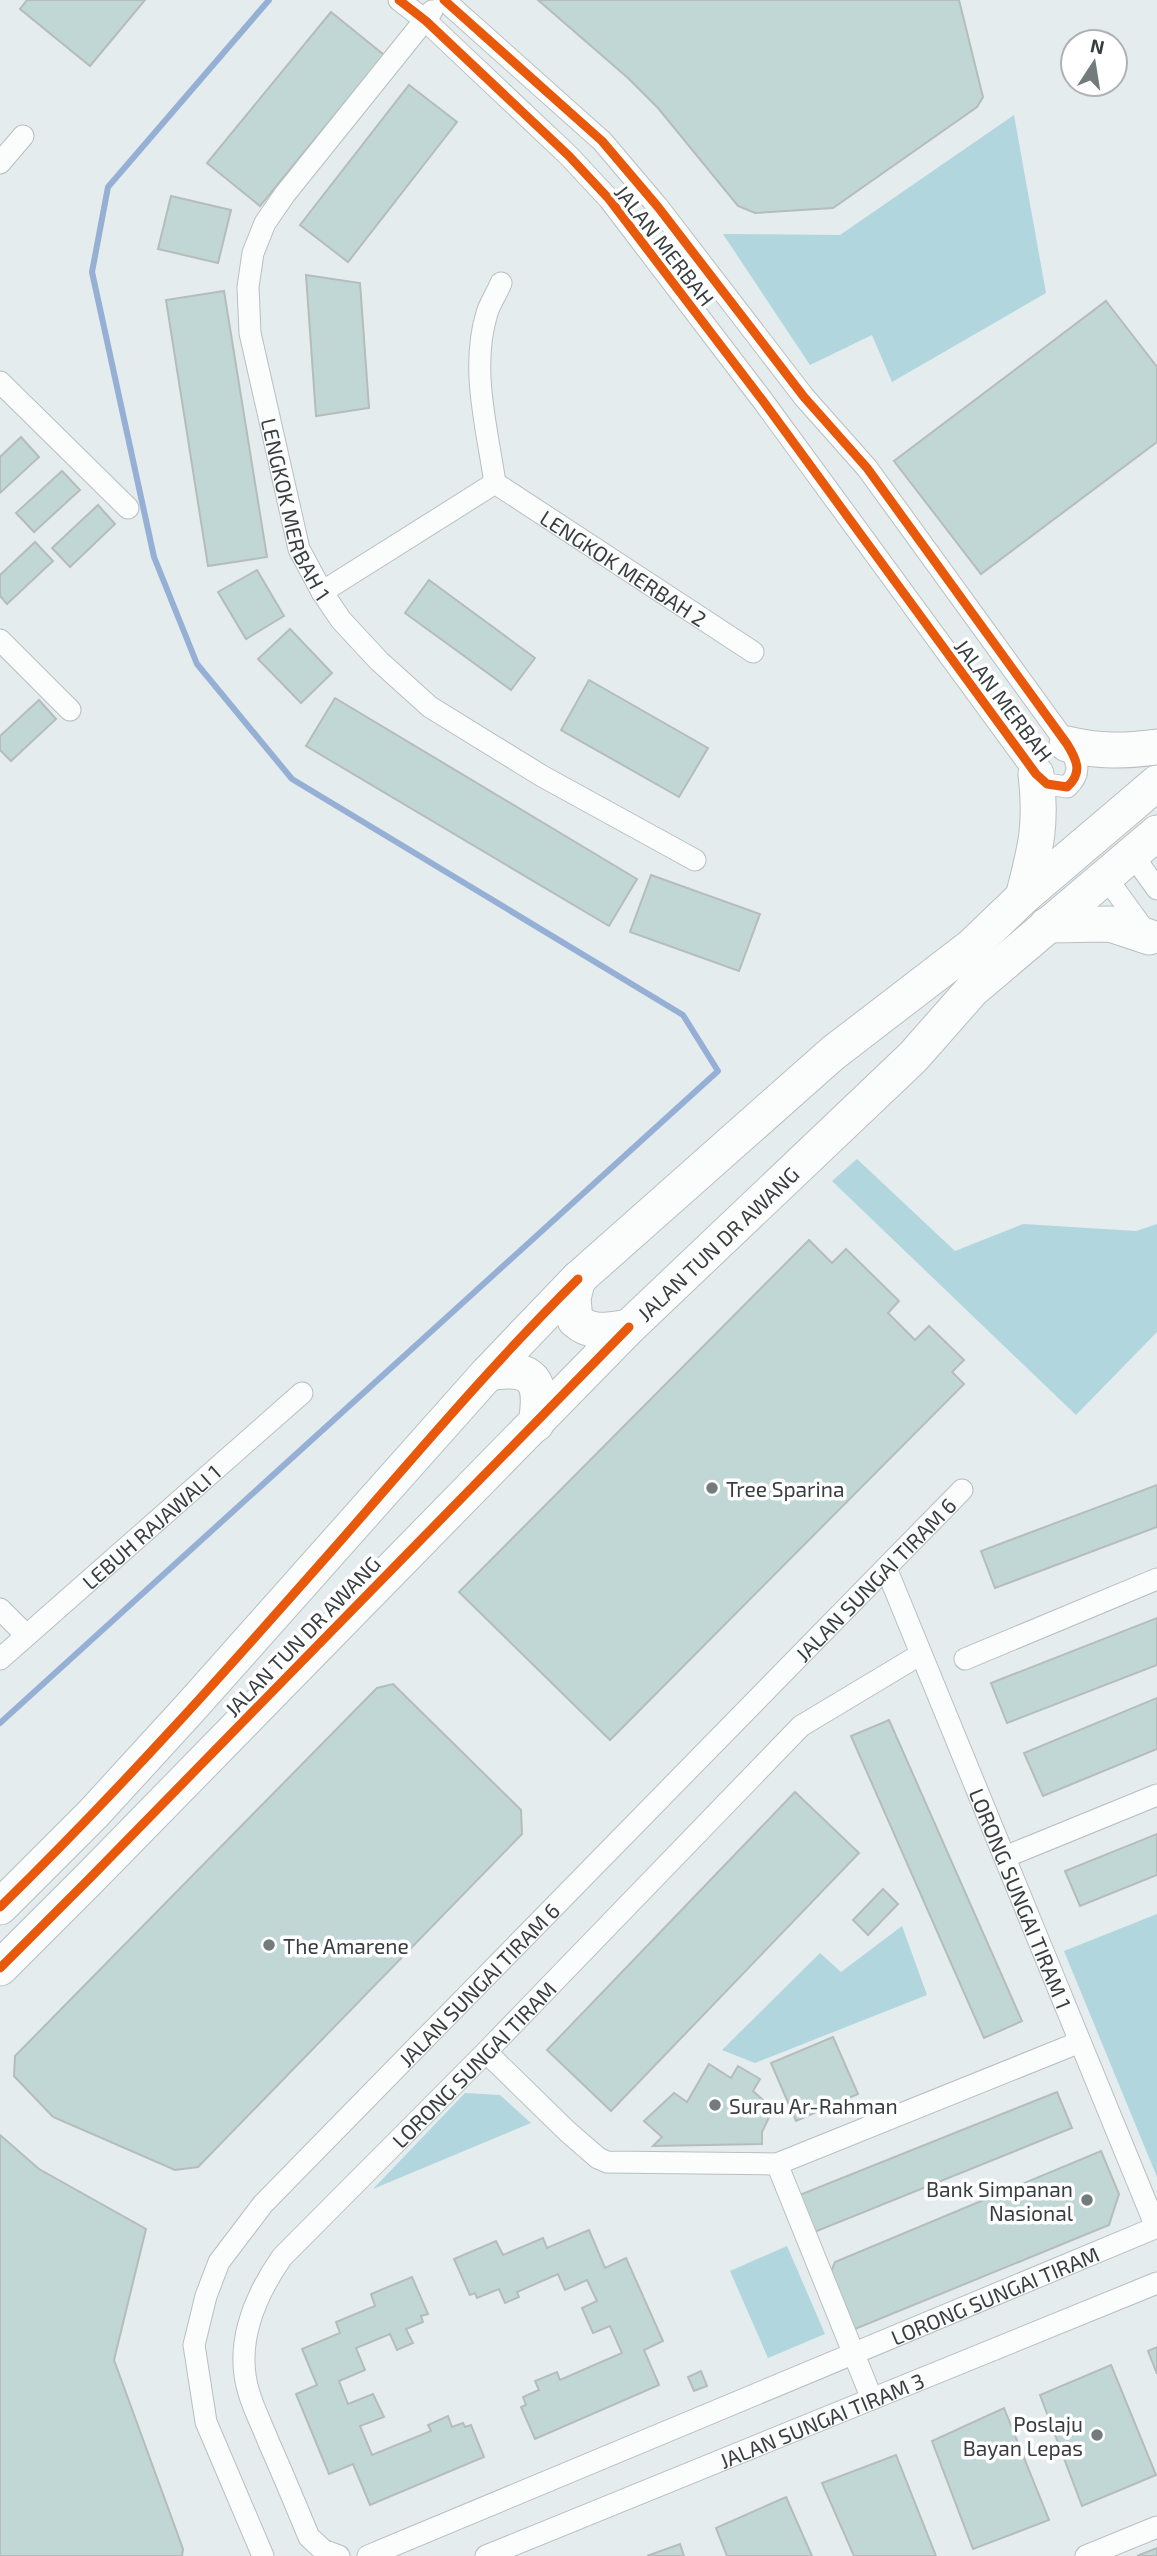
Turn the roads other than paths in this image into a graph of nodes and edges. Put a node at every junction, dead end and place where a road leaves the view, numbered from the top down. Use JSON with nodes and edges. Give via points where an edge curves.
{"nodes":[{"id":1,"x":399,"y":0,"type":"edge"},
{"id":2,"x":442,"y":0,"type":"edge"},
{"id":3,"x":426,"y":21,"type":"junction"},
{"id":4,"x":23,"y":136,"type":"dead end"},
{"id":5,"x":0,"y":163,"type":"edge"},
{"id":6,"x":502,"y":283,"type":"dead end"},
{"id":7,"x":0,"y":382,"type":"edge"},
{"id":8,"x":495,"y":483,"type":"junction"},
{"id":9,"x":128,"y":508,"type":"dead end"},
{"id":10,"x":322,"y":592,"type":"junction"},
{"id":11,"x":0,"y":639,"type":"edge"},
{"id":12,"x":753,"y":652,"type":"dead end"},
{"id":13,"x":70,"y":710,"type":"dead end"},
{"id":14,"x":1068,"y":744,"type":"junction"},
{"id":15,"x":1157,"y":747,"type":"edge"},
{"id":16,"x":1036,"y":774,"type":"junction"},
{"id":17,"x":1157,"y":783,"type":"edge"},
{"id":18,"x":1144,"y":844,"type":"edge"},
{"id":19,"x":695,"y":860,"type":"dead end"},
{"id":20,"x":1105,"y":876,"type":"junction"},
{"id":21,"x":1157,"y":889,"type":"edge"},
{"id":22,"x":1023,"y":897,"type":"junction"},
{"id":23,"x":1047,"y":925,"type":"junction"},
{"id":24,"x":1153,"y":942,"type":"edge"},
{"id":25,"x":578,"y":1279,"type":"junction"},
{"id":26,"x":629,"y":1327,"type":"junction"},
{"id":27,"x":488,"y":1373,"type":"junction"},
{"id":28,"x":302,"y":1393,"type":"dead end"},
{"id":29,"x":536,"y":1424,"type":"junction"},
{"id":30,"x":962,"y":1490,"type":"dead end"},
{"id":31,"x":886,"y":1568,"type":"junction"},
{"id":32,"x":1157,"y":1579,"type":"edge"},
{"id":33,"x":0,"y":1609,"type":"edge"},
{"id":34,"x":26,"y":1635,"type":"junction"},
{"id":35,"x":921,"y":1654,"type":"junction"},
{"id":36,"x":0,"y":1659,"type":"edge"},
{"id":37,"x":965,"y":1659,"type":"dead end"},
{"id":38,"x":1157,"y":1795,"type":"edge"},
{"id":39,"x":1005,"y":1857,"type":"junction"},
{"id":40,"x":0,"y":1907,"type":"edge"},
{"id":41,"x":0,"y":1968,"type":"edge"},
{"id":42,"x":1080,"y":2042,"type":"junction"},
{"id":43,"x":485,"y":2052,"type":"junction"},
{"id":44,"x":777,"y":2164,"type":"junction"},
{"id":45,"x":1157,"y":2227,"type":"edge"},
{"id":46,"x":1157,"y":2283,"type":"edge"},
{"id":47,"x":854,"y":2354,"type":"junction"},
{"id":48,"x":872,"y":2399,"type":"junction"},
{"id":49,"x":1157,"y":2527,"type":"edge"},
{"id":50,"x":263,"y":2556,"type":"edge"},
{"id":51,"x":339,"y":2556,"type":"edge"},
{"id":52,"x":368,"y":2556,"type":"edge"},
{"id":53,"x":486,"y":2556,"type":"edge"},
{"id":54,"x":1086,"y":2556,"type":"edge"}],
"edges":[{"from":1,"to":3,"type":"street","name":"JALAN MERBAH"},
{"from":2,"to":3,"type":"street","name":"LENGKOK MERBAH 1"},
{"from":2,"to":14,"type":"street","name":"JALAN MERBAH","via":[[602,141],[650,198],[804,397],[867,468]]},
{"from":3,"to":10,"type":"street","name":"LENGKOK MERBAH 1","via":[[285,194],[265,223],[253,253],[248,287],[250,333],[299,549]]},
{"from":3,"to":16,"type":"street","name":"JALAN MERBAH","via":[[609,199],[764,401]]},
{"from":4,"to":5,"type":"street"},
{"from":6,"to":8,"type":"street","via":[[487,312],[481,344],[480,380]]},
{"from":7,"to":9,"type":"street"},
{"from":8,"to":10,"type":"street"},
{"from":8,"to":12,"type":"street","name":"LENGKOK MERBAH 2"},
{"from":10,"to":19,"type":"street","name":"LENGKOK MERBAH 1","via":[[341,621],[430,707],[542,776]]},
{"from":11,"to":13,"type":"street"},
{"from":14,"to":15,"type":"main road","via":[[1118,751]]},
{"from":14,"to":16,"type":"street","name":"JALAN MERBAH","via":[[1077,760],[1075,781],[1055,787]]},
{"from":16,"to":22,"type":"main road","via":[[1039,829]]},
{"from":17,"to":22,"type":"main road","name":"JALAN TUN DR AWANG"},
{"from":18,"to":20,"type":"main road","name":"JALAN TUN DR AWANG"},
{"from":18,"to":21,"type":"street"},
{"from":20,"to":23,"type":"main road","name":"JALAN TUN DR AWANG"},
{"from":20,"to":24,"type":"street"},
{"from":22,"to":25,"type":"main road","name":"JALAN TUN DR AWANG","via":[[971,947],[834,1053]]},
{"from":23,"to":24,"type":"main road","via":[[1110,924]]},
{"from":23,"to":26,"type":"main road","name":"JALAN TUN DR AWANG","via":[[972,990],[913,1057]]},
{"from":25,"to":26,"type":"main road","via":[[573,1298],[575,1320],[593,1330]]},
{"from":25,"to":27,"type":"main road","name":"JALAN TUN DR AWANG"},
{"from":26,"to":29,"type":"main road","name":"JALAN TUN DR AWANG"},
{"from":27,"to":29,"type":"main road","via":[[512,1371],[530,1377],[540,1397]]},
{"from":27,"to":40,"type":"main road","name":"JALAN TUN DR AWANG","via":[[181,1718]]},
{"from":28,"to":34,"type":"street","name":"LEBUH RAJAWALI 1"},
{"from":29,"to":41,"type":"main road","name":"JALAN TUN DR AWANG"},
{"from":30,"to":31,"type":"street","name":"JALAN SUNGAI TIRAM 6"},
{"from":31,"to":35,"type":"street","name":"LORONG SUNGAI TIRAM 1"},
{"from":31,"to":50,"type":"street","name":"JALAN SUNGAI TIRAM 6","via":[[263,2204],[219,2262],[194,2346],[206,2422]]},
{"from":32,"to":37,"type":"street"},
{"from":33,"to":34,"type":"street"},
{"from":34,"to":36,"type":"street","name":"LEBUH RAJAWALI 1"},
{"from":35,"to":39,"type":"street","name":"LORONG SUNGAI TIRAM 1"},
{"from":35,"to":43,"type":"street","name":"LORONG SUNGAI TIRAM","via":[[801,1726]]},
{"from":38,"to":39,"type":"street"},
{"from":39,"to":42,"type":"street","name":"LORONG SUNGAI TIRAM 1"},
{"from":42,"to":44,"type":"street"},
{"from":42,"to":45,"type":"street","name":"LORONG SUNGAI TIRAM 1"},
{"from":43,"to":44,"type":"street","via":[[568,2132],[607,2162]]},
{"from":43,"to":51,"type":"street","name":"LORONG SUNGAI TIRAM","via":[[282,2257],[254,2306],[244,2361],[248,2392],[309,2537]]},
{"from":44,"to":47,"type":"street"},
{"from":45,"to":47,"type":"street","name":"LORONG SUNGAI TIRAM"},
{"from":46,"to":48,"type":"street","name":"JALAN SUNGAI TIRAM 3"},
{"from":47,"to":48,"type":"street"},
{"from":47,"to":52,"type":"street","name":"LORONG SUNGAI TIRAM"},
{"from":48,"to":53,"type":"street","name":"JALAN SUNGAI TIRAM 3"},
{"from":49,"to":54,"type":"street"}]}
